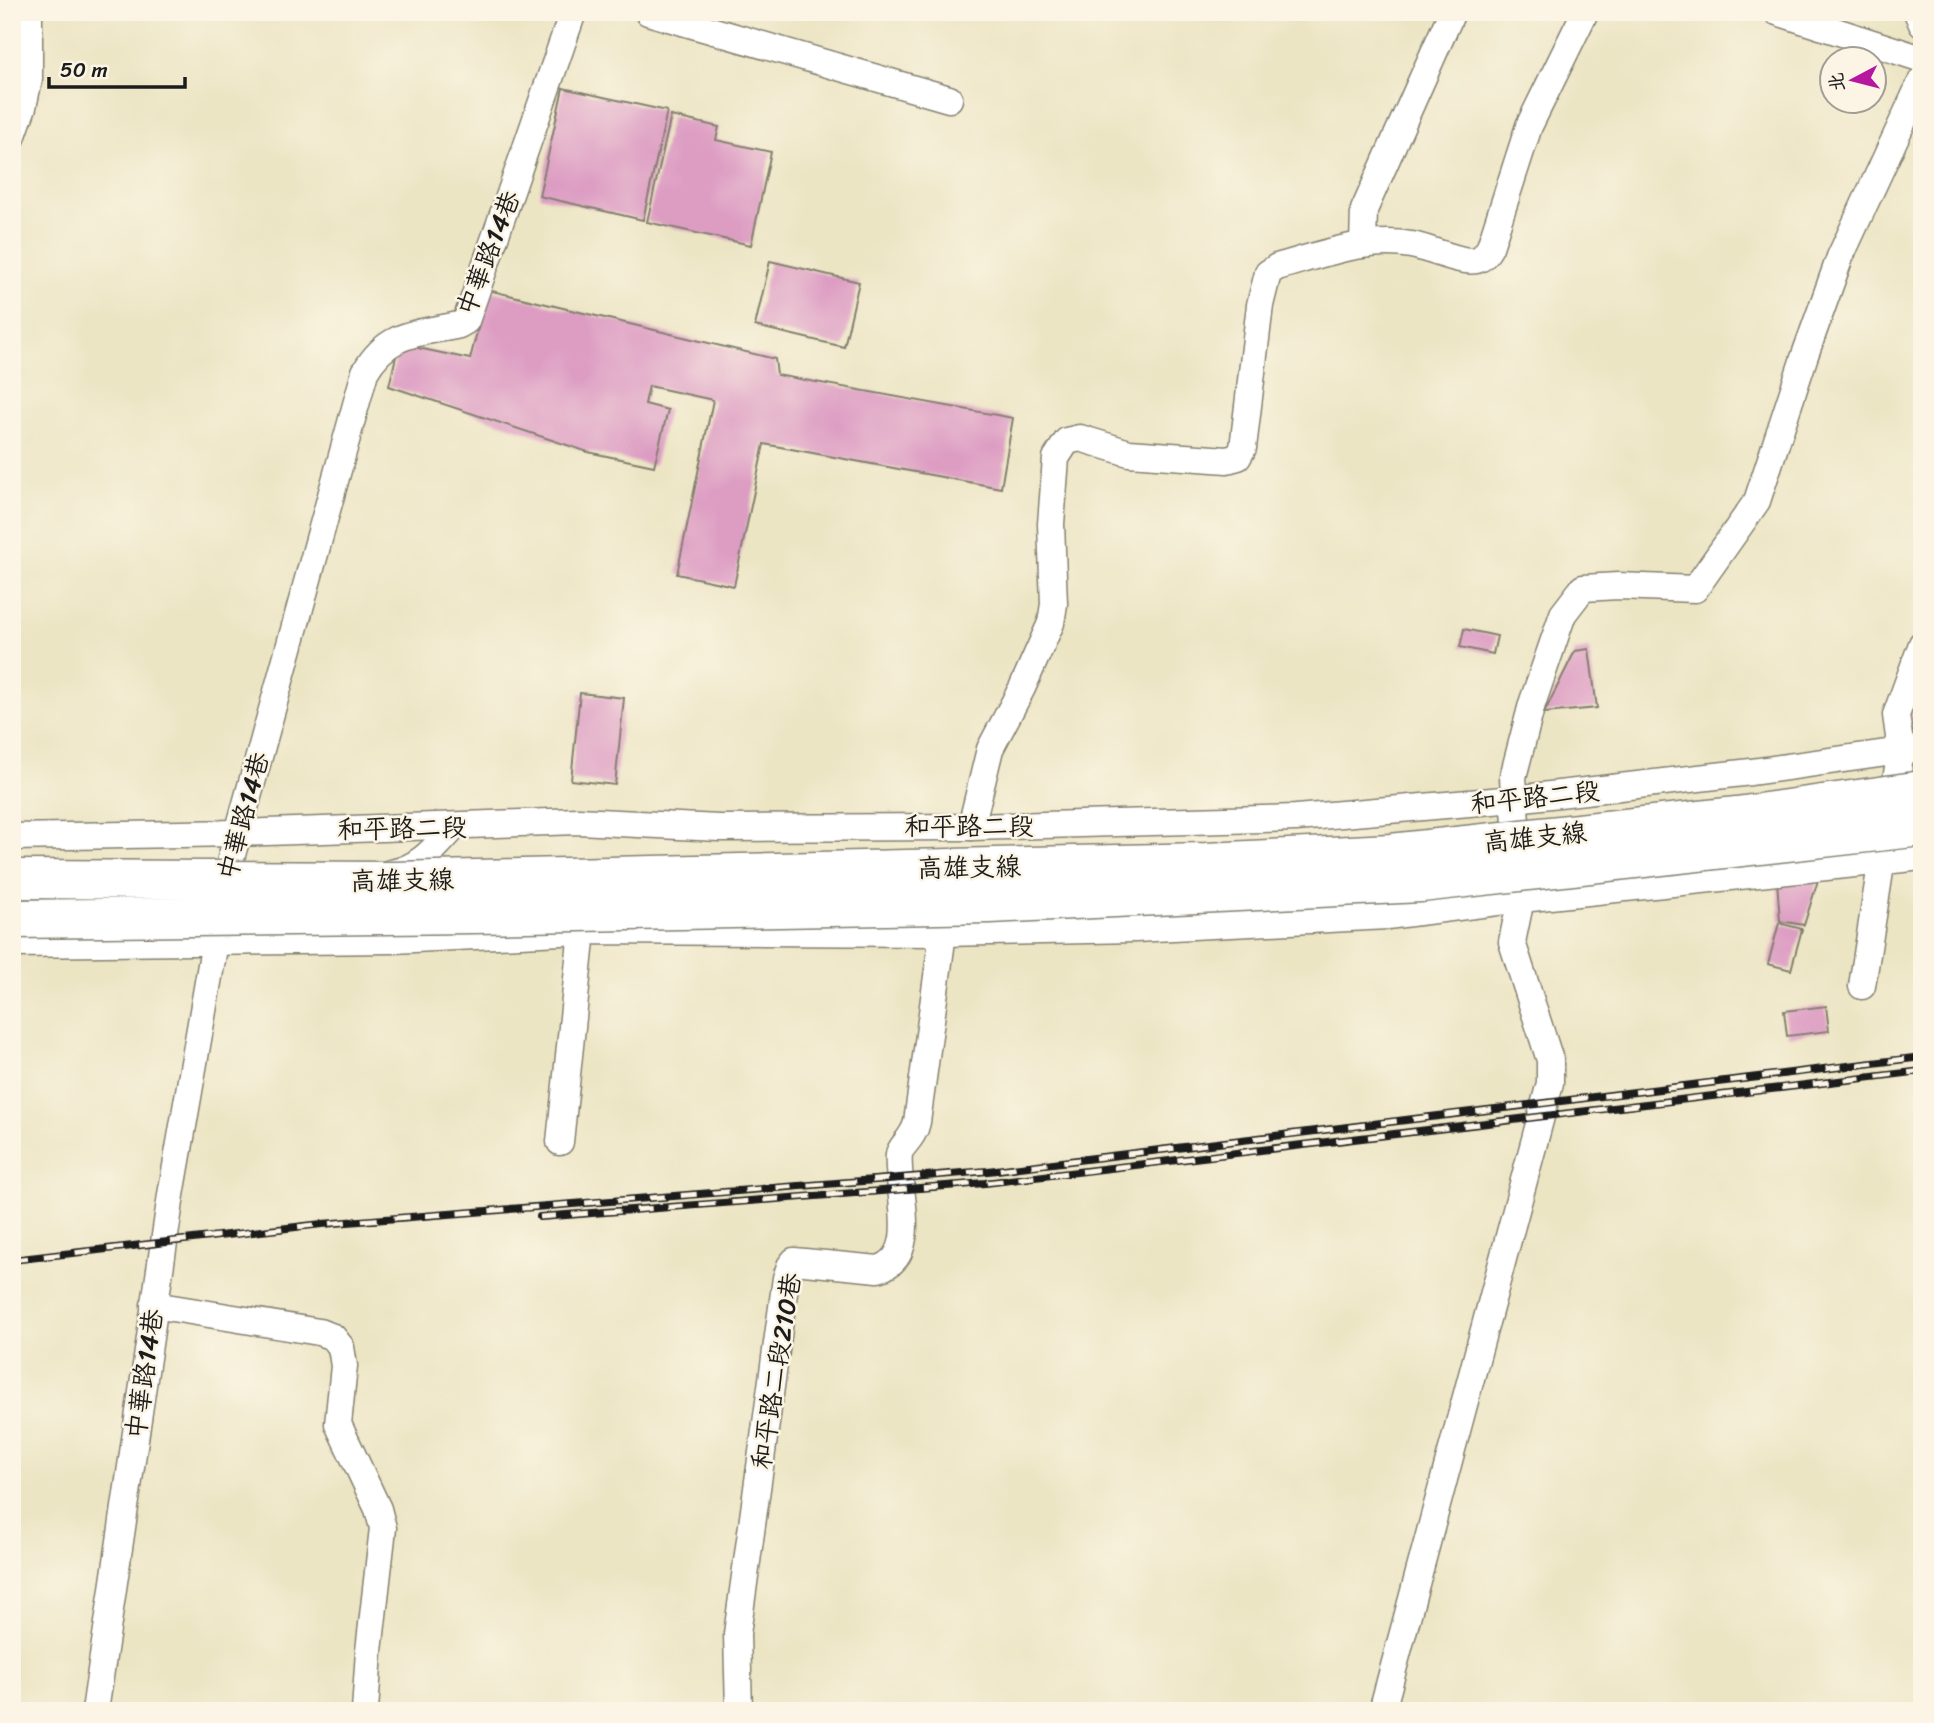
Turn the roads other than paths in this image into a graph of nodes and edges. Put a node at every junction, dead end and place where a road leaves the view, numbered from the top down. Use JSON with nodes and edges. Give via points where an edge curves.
{"nodes":[{"id":1,"x":29,"y":12,"type":"edge"},
{"id":2,"x":573,"y":12,"type":"edge"},
{"id":3,"x":649,"y":12,"type":"edge"},
{"id":4,"x":1452,"y":12,"type":"edge"},
{"id":5,"x":1585,"y":12,"type":"edge"},
{"id":6,"x":1777,"y":12,"type":"edge"},
{"id":7,"x":1917,"y":12,"type":"edge"},
{"id":8,"x":1922,"y":24,"type":"edge"},
{"id":9,"x":1922,"y":59,"type":"edge"},
{"id":10,"x":1922,"y":80,"type":"edge"},
{"id":11,"x":949,"y":99,"type":"dead end"},
{"id":12,"x":12,"y":138,"type":"edge"},
{"id":13,"x":1363,"y":244,"type":"junction"},
{"id":14,"x":1922,"y":644,"type":"edge"},
{"id":15,"x":1911,"y":749,"type":"edge"},
{"id":16,"x":1922,"y":790,"type":"edge"},
{"id":17,"x":1515,"y":799,"type":"junction"},
{"id":18,"x":454,"y":827,"type":"junction"},
{"id":19,"x":971,"y":827,"type":"junction"},
{"id":20,"x":1922,"y":827,"type":"edge"},
{"id":21,"x":238,"y":833,"type":"junction"},
{"id":22,"x":12,"y":836,"type":"edge"},
{"id":23,"x":1922,"y":856,"type":"edge"},
{"id":24,"x":1881,"y":862,"type":"junction"},
{"id":25,"x":227,"y":873,"type":"junction"},
{"id":26,"x":12,"y":879,"type":"edge"},
{"id":27,"x":1521,"y":899,"type":"junction"},
{"id":28,"x":12,"y":919,"type":"edge"},
{"id":29,"x":582,"y":931,"type":"junction"},
{"id":30,"x":943,"y":933,"type":"junction"},
{"id":31,"x":214,"y":942,"type":"junction"},
{"id":32,"x":12,"y":944,"type":"edge"},
{"id":33,"x":1862,"y":986,"type":"dead end"},
{"id":34,"x":560,"y":1142,"type":"dead end"},
{"id":35,"x":155,"y":1305,"type":"junction"},
{"id":36,"x":95,"y":1711,"type":"edge"},
{"id":37,"x":365,"y":1711,"type":"edge"},
{"id":38,"x":739,"y":1711,"type":"edge"},
{"id":39,"x":1382,"y":1711,"type":"edge"}],
"edges":[{"from":1,"to":12,"type":"street","via":[[29,79]]},
{"from":2,"to":21,"type":"street","name":"中華路14巷","via":[[466,321],[396,339],[378,352],[365,372]]},
{"from":3,"to":11,"type":"street"},
{"from":4,"to":13,"type":"street","via":[[1364,210]]},
{"from":5,"to":13,"type":"street","via":[[1529,125],[1483,257],[1467,261],[1410,245]]},
{"from":6,"to":9,"type":"street"},
{"from":7,"to":8,"type":"street"},
{"from":10,"to":17,"type":"street","via":[[1840,257],[1757,501],[1695,589],[1583,588],[1563,614],[1532,704],[1513,777]]},
{"from":13,"to":19,"type":"street","via":[[1268,273],[1238,457],[1129,453],[1080,438],[1060,448],[1051,524],[1051,623],[990,749]]},
{"from":14,"to":15,"type":"street","via":[[1896,715]]},
{"from":15,"to":17,"type":"street","name":"和平路二段"},
{"from":15,"to":24,"type":"street"},
{"from":16,"to":26,"type":"highway","name":"高雄支線","bridge":true,"via":[[1737,816],[1391,853],[1220,861],[393,881]]},
{"from":17,"to":19,"type":"street","name":"和平路二段","via":[[1296,818]]},
{"from":17,"to":27,"type":"street"},
{"from":18,"to":19,"type":"street","name":"和平路二段","via":[[578,821],[719,828]]},
{"from":18,"to":21,"type":"street","name":"和平路二段"},
{"from":18,"to":25,"type":"street","via":[[426,858],[403,871],[330,881]]},
{"from":20,"to":28,"type":"highway","name":"高雄支線","bridge":true,"via":[[1421,883],[990,904]]},
{"from":21,"to":22,"type":"street","name":"和平路二段"},
{"from":21,"to":25,"type":"street","name":"中華路14巷"},
{"from":23,"to":24,"type":"street"},
{"from":24,"to":27,"type":"street"},
{"from":24,"to":33,"type":"street"},
{"from":25,"to":31,"type":"street","name":"中華路14巷"},
{"from":27,"to":30,"type":"street","via":[[1387,916]]},
{"from":27,"to":39,"type":"street","via":[[1512,942],[1550,1060],[1550,1083]]},
{"from":29,"to":30,"type":"street"},
{"from":29,"to":31,"type":"street"},
{"from":29,"to":34,"type":"street"},
{"from":30,"to":38,"type":"street","name":"和平路二段210巷","via":[[918,1122],[898,1157],[904,1207],[901,1248],[891,1263],[878,1269],[794,1261],[786,1278],[737,1634]]},
{"from":31,"to":32,"type":"street"},
{"from":31,"to":35,"type":"street","name":"中華路14巷"},
{"from":35,"to":36,"type":"street","name":"中華路14巷"},
{"from":35,"to":37,"type":"street","via":[[319,1332],[333,1337],[341,1347],[344,1366],[338,1424],[383,1528]]}]}
